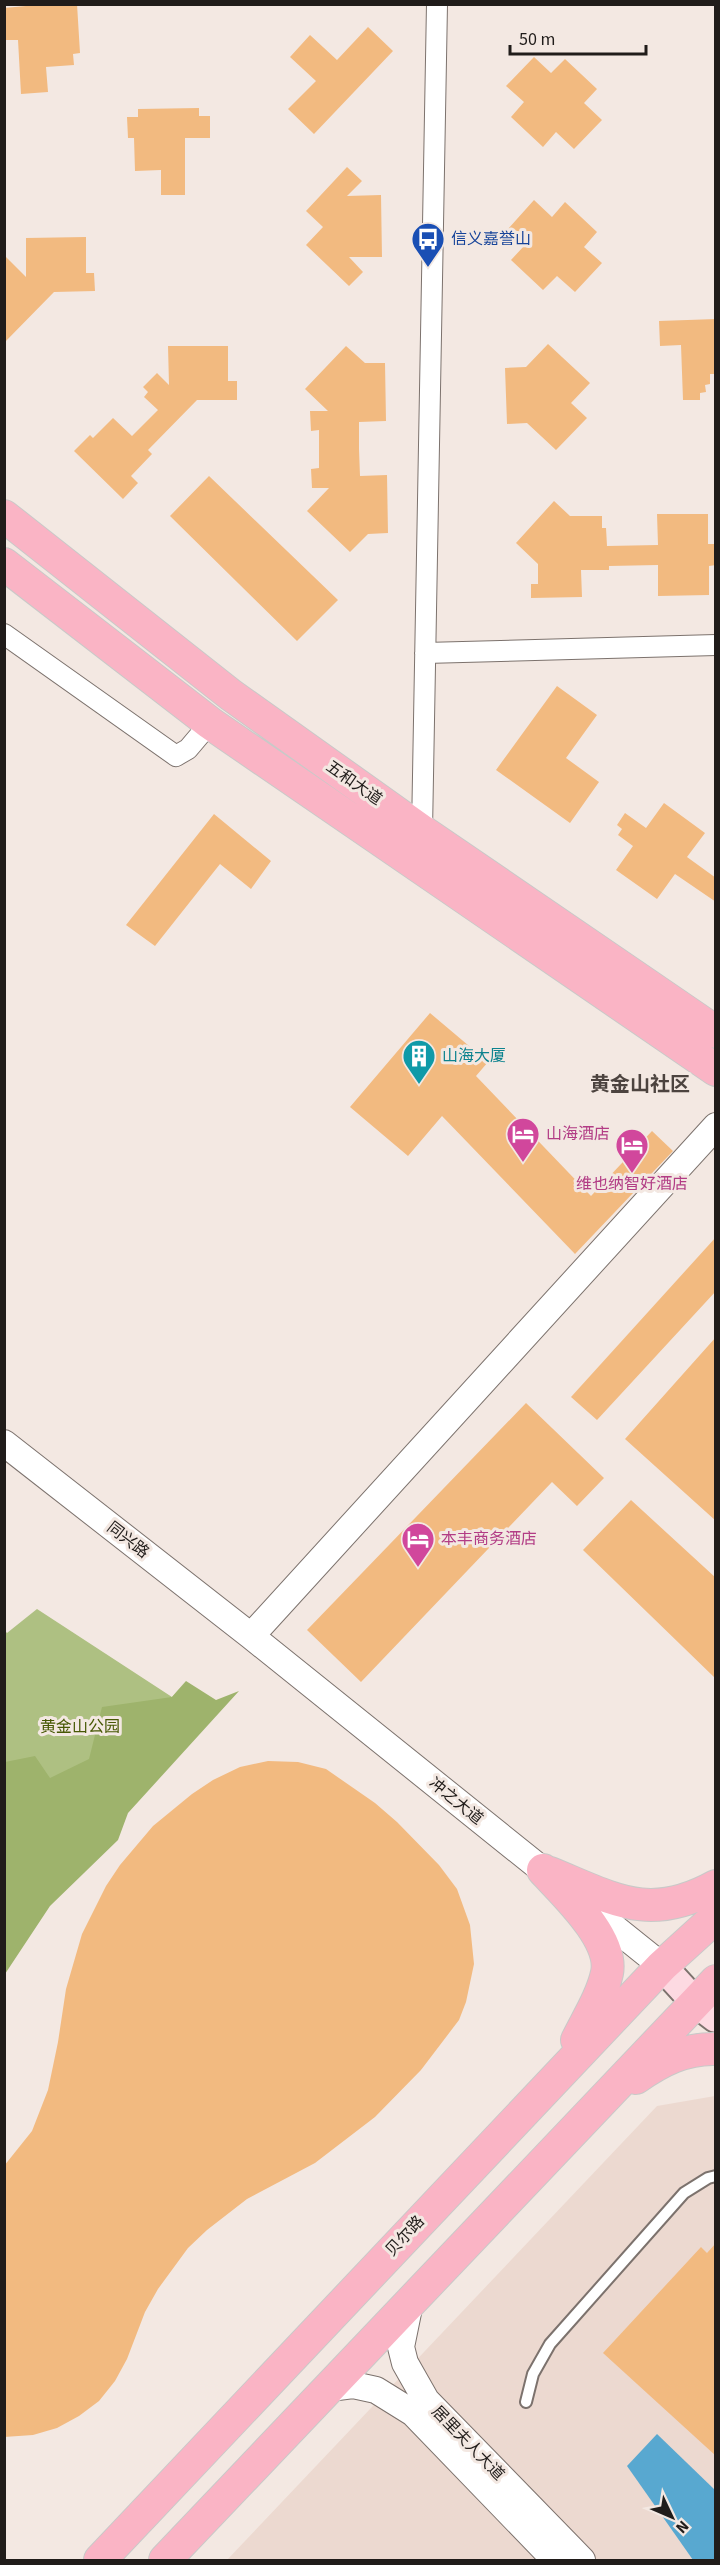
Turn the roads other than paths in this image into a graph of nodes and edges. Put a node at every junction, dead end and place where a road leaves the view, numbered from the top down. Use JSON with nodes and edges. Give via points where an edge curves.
{"nodes":[{"id":1,"x":437,"y":4,"type":"edge"},
{"id":2,"x":4,"y":516,"type":"edge"},
{"id":3,"x":4,"y":564,"type":"edge"},
{"id":4,"x":4,"y":634,"type":"edge"},
{"id":5,"x":716,"y":645,"type":"edge"},
{"id":6,"x":425,"y":653,"type":"junction"},
{"id":7,"x":210,"y":723,"type":"junction"},
{"id":8,"x":422,"y":831,"type":"junction"},
{"id":9,"x":716,"y":1032,"type":"edge"},
{"id":10,"x":716,"y":1070,"type":"edge"},
{"id":11,"x":716,"y":1126,"type":"edge"},
{"id":12,"x":4,"y":1443,"type":"edge"},
{"id":13,"x":251,"y":1636,"type":"junction"},
{"id":14,"x":543,"y":1870,"type":"junction"},
{"id":15,"x":716,"y":1886,"type":"edge"},
{"id":16,"x":716,"y":1917,"type":"edge"},
{"id":17,"x":662,"y":1966,"type":"junction"},
{"id":18,"x":711,"y":1993,"type":"edge"},
{"id":19,"x":716,"y":2049,"type":"edge"},
{"id":20,"x":562,"y":2070,"type":"junction"},
{"id":21,"x":594,"y":2109,"type":"junction"},
{"id":22,"x":716,"y":2176,"type":"edge"},
{"id":23,"x":410,"y":2303,"type":"junction"},
{"id":24,"x":330,"y":2388,"type":"junction"},
{"id":25,"x":526,"y":2402,"type":"dead end"},
{"id":26,"x":100,"y":2560,"type":"edge"},
{"id":27,"x":165,"y":2560,"type":"edge"},
{"id":28,"x":555,"y":2560,"type":"edge"},
{"id":29,"x":582,"y":2560,"type":"edge"}],
"edges":[{"from":1,"to":6,"type":"street"},
{"from":2,"to":8,"type":"main road","name":"五和大道","via":[[231,695]]},
{"from":3,"to":7,"type":"main road","name":"五和大道"},
{"from":4,"to":7,"type":"street","via":[[176,756],[188,749]]},
{"from":5,"to":6,"type":"street"},
{"from":6,"to":8,"type":"street"},
{"from":7,"to":10,"type":"main road","name":"五和大道"},
{"from":8,"to":9,"type":"main road","name":"五和大道"},
{"from":11,"to":13,"type":"street"},
{"from":12,"to":13,"type":"street","name":"同兴路"},
{"from":13,"to":14,"type":"street","name":"冲之大道"},
{"from":14,"to":15,"type":"main road","via":[[616,1900],[648,1907],[680,1902]]},
{"from":14,"to":17,"type":"street","name":"冲之大道"},
{"from":14,"to":20,"type":"main road","via":[[591,1923],[601,1940],[608,1970]]},
{"from":16,"to":17,"type":"main road","name":"贝尔路"},
{"from":17,"to":18,"type":"main road","name":"冲之大道"},
{"from":17,"to":20,"type":"main road","name":"贝尔路"},
{"from":18,"to":21,"type":"main road"},
{"from":19,"to":21,"type":"main road","via":[[681,2053],[654,2065]]},
{"from":20,"to":26,"type":"main road","name":"贝尔路"},
{"from":21,"to":23,"type":"main road"},
{"from":22,"to":25,"type":"lane","via":[[684,2193],[550,2344],[533,2374]]},
{"from":23,"to":24,"type":"main road"},
{"from":23,"to":29,"type":"street","name":"居里夫人大道","via":[[401,2347],[405,2363],[426,2400]]},
{"from":24,"to":27,"type":"main road"},
{"from":24,"to":28,"type":"street","name":"居里夫人大道","via":[[353,2385],[376,2390],[413,2413]]}]}
